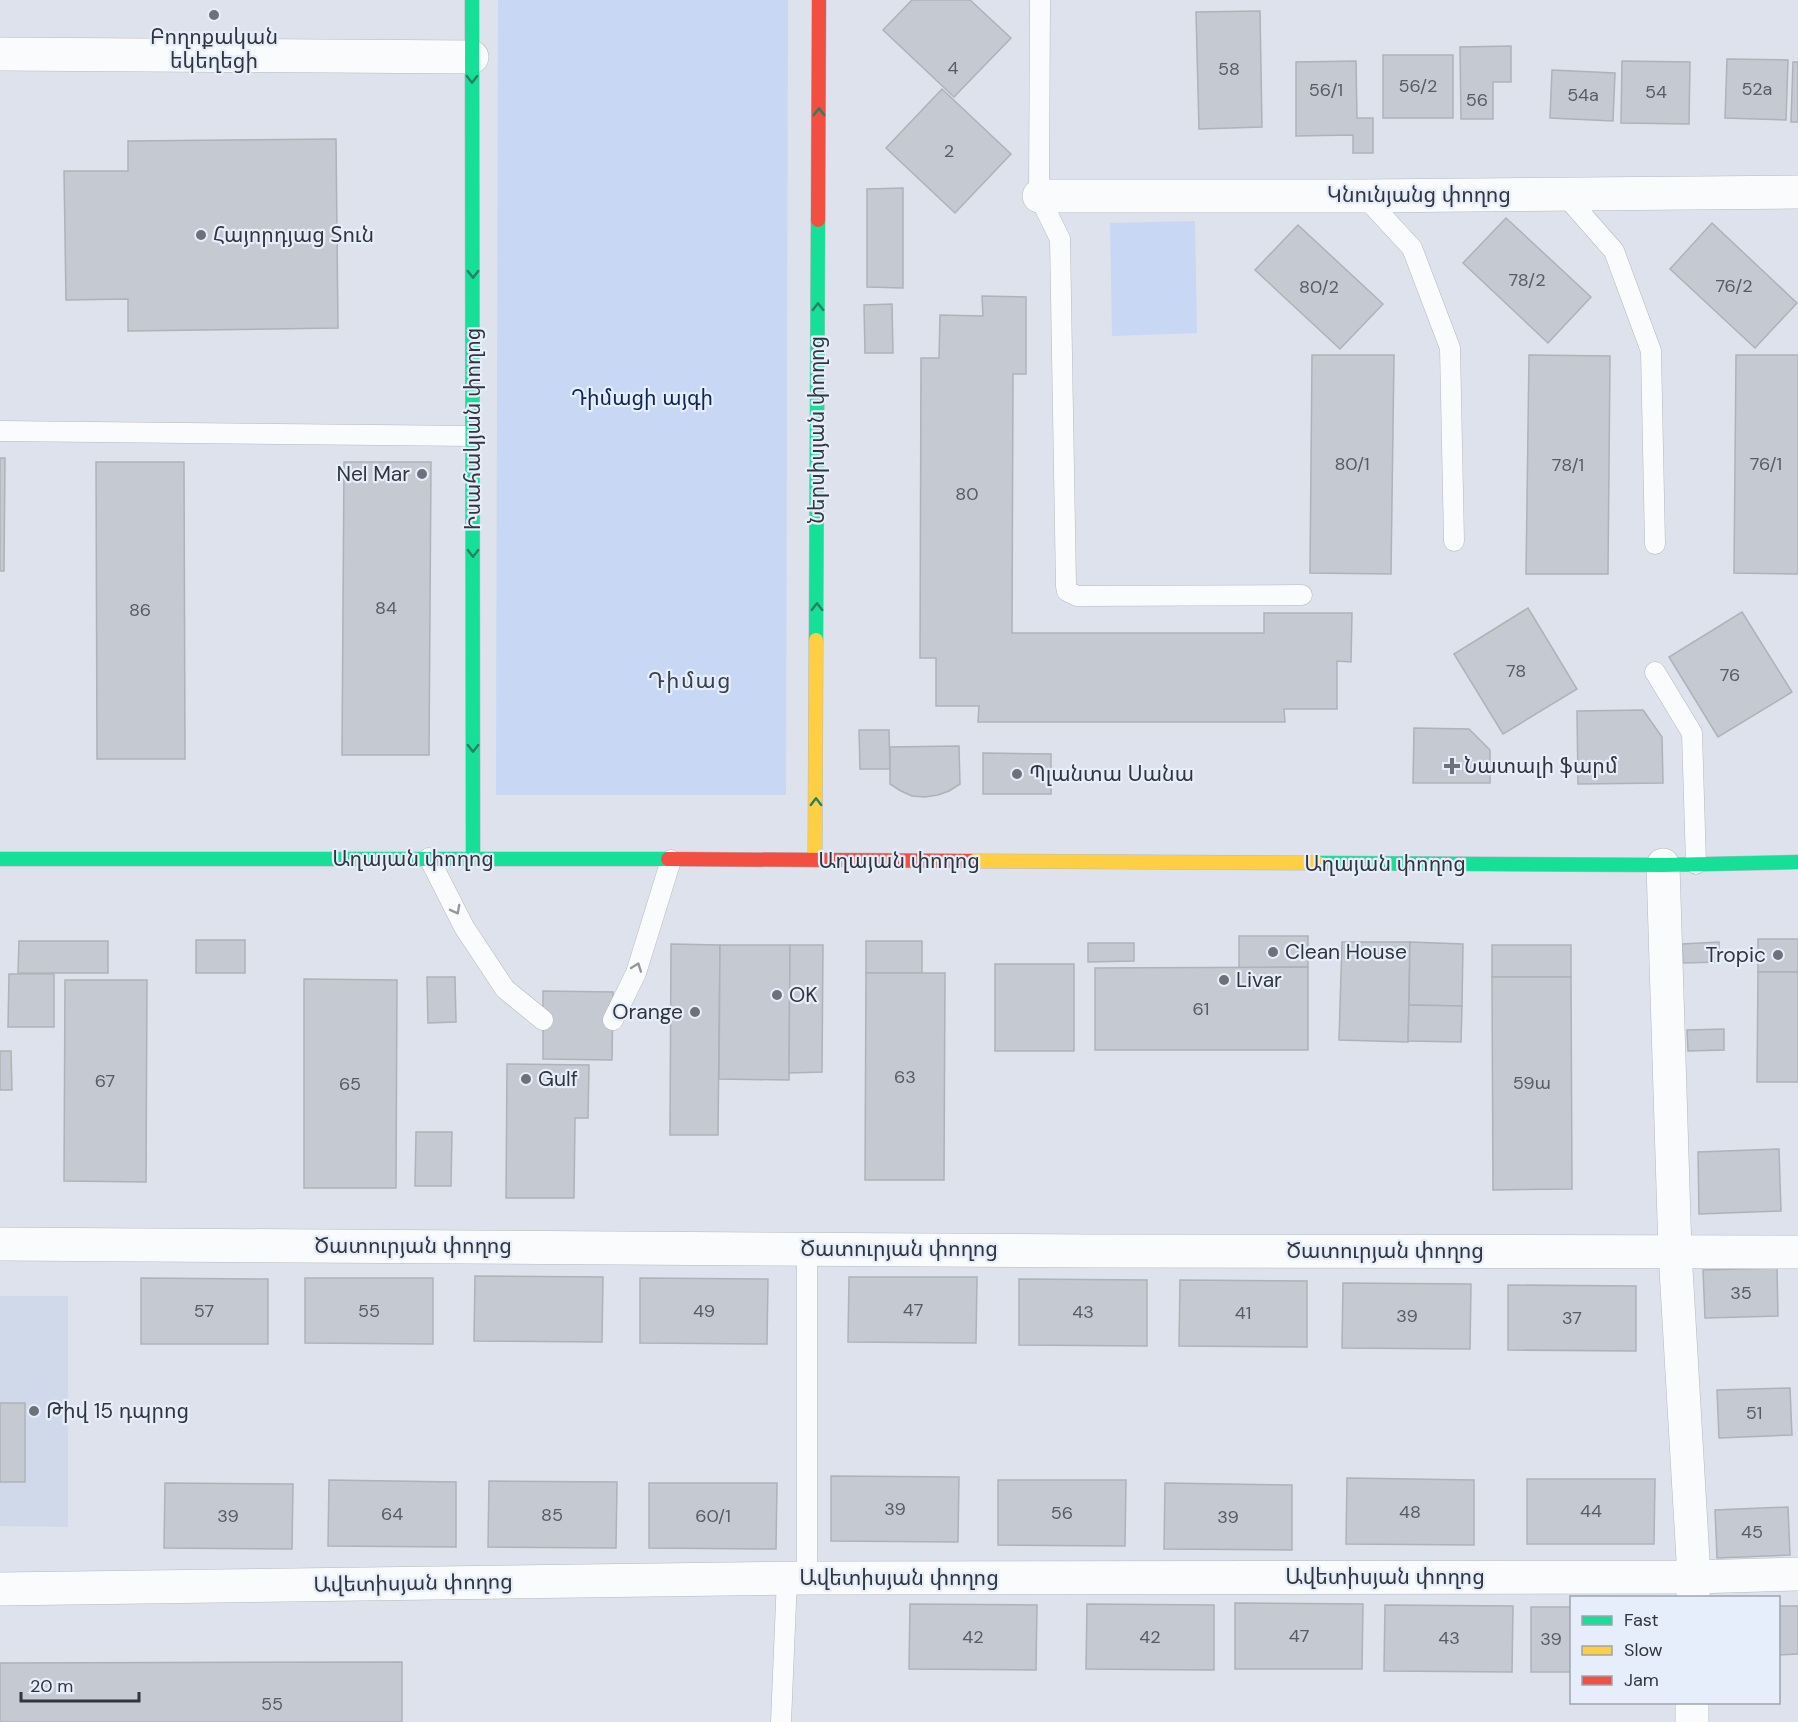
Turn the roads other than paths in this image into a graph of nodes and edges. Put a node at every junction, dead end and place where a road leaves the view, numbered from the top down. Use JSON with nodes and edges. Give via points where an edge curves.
{"nodes":[{"id":1,"x":472,"y":0,"type":"edge"},
{"id":2,"x":819,"y":0,"type":"edge"},
{"id":3,"x":1040,"y":0,"type":"edge"},
{"id":4,"x":0,"y":54,"type":"edge"},
{"id":5,"x":472,"y":57,"type":"junction"},
{"id":6,"x":1564,"y":194,"type":"junction"},
{"id":7,"x":1039,"y":196,"type":"junction"},
{"id":8,"x":1364,"y":196,"type":"junction"},
{"id":9,"x":1795,"y":199,"type":"edge"},
{"id":10,"x":0,"y":431,"type":"edge"},
{"id":11,"x":473,"y":436,"type":"junction"},
{"id":12,"x":1454,"y":541,"type":"dead end"},
{"id":13,"x":1655,"y":544,"type":"dead end"},
{"id":14,"x":1302,"y":595,"type":"dead end"},
{"id":15,"x":1655,"y":672,"type":"dead end"},
{"id":16,"x":429,"y":858,"type":"junction"},
{"id":17,"x":473,"y":858,"type":"junction"},
{"id":18,"x":0,"y":859,"type":"edge"},
{"id":19,"x":671,"y":860,"type":"junction"},
{"id":20,"x":815,"y":860,"type":"junction"},
{"id":21,"x":1798,"y":862,"type":"edge"},
{"id":22,"x":1696,"y":864,"type":"junction"},
{"id":23,"x":1663,"y":865,"type":"junction"},
{"id":24,"x":543,"y":1020,"type":"dead end"},
{"id":25,"x":613,"y":1020,"type":"dead end"},
{"id":26,"x":0,"y":1244,"type":"edge"},
{"id":27,"x":807,"y":1248,"type":"junction"},
{"id":28,"x":1676,"y":1252,"type":"junction"},
{"id":29,"x":1798,"y":1252,"type":"edge"},
{"id":30,"x":1798,"y":1574,"type":"edge"},
{"id":31,"x":797,"y":1578,"type":"junction"},
{"id":32,"x":1694,"y":1587,"type":"edge"},
{"id":33,"x":0,"y":1588,"type":"edge"},
{"id":34,"x":1692,"y":1704,"type":"edge"},
{"id":35,"x":781,"y":1722,"type":"edge"},
{"id":36,"x":1692,"y":1722,"type":"edge"}],
"edges":[{"from":1,"to":5,"type":"main road","name":"Իսահակյան փողոց"},
{"from":20,"to":2,"type":"main road","name":"Ներսիսյան փողոց","one_way":true},
{"from":3,"to":7,"type":"lane"},
{"from":4,"to":5,"type":"street"},
{"from":5,"to":11,"type":"main road","name":"Իսահակյան փողոց","one_way":true},
{"from":6,"to":8,"type":"street","name":"Կնունյանց փողոց"},
{"from":6,"to":9,"type":"street","name":"Կնունյանց փողոց"},
{"from":6,"to":13,"type":"lane","via":[[1614,251],[1651,351]]},
{"from":7,"to":8,"type":"street","name":"Կնունյանց փողոց"},
{"from":7,"to":14,"type":"lane","via":[[1060,238],[1067,591],[1077,596]]},
{"from":8,"to":12,"type":"lane","via":[[1412,248],[1450,348]]},
{"from":10,"to":11,"type":"lane"},
{"from":11,"to":17,"type":"main road","name":"Իսահակյան փողոց","one_way":true},
{"from":15,"to":22,"type":"lane","via":[[1692,733]]},
{"from":16,"to":17,"type":"main road","name":"Աղայան փողոց"},
{"from":16,"to":18,"type":"main road","name":"Աղայան փողոց"},
{"from":16,"to":24,"type":"lane","one_way":true,"via":[[464,927],[505,989]]},
{"from":17,"to":19,"type":"main road","name":"Աղայան փողոց"},
{"from":19,"to":20,"type":"main road","name":"Աղայան փողոց"},
{"from":25,"to":19,"type":"lane","one_way":true,"via":[[636,973]]},
{"from":20,"to":23,"type":"main road","name":"Աղայան փողոց"},
{"from":21,"to":22,"type":"main road","name":"Աղայան փողոց"},
{"from":22,"to":23,"type":"main road","name":"Աղայան փողոց"},
{"from":23,"to":28,"type":"street"},
{"from":26,"to":27,"type":"street","name":"Ծատուրյան փողոց"},
{"from":27,"to":28,"type":"street","name":"Ծատուրյան փողոց"},
{"from":27,"to":31,"type":"lane"},
{"from":28,"to":29,"type":"street","name":"Ծատուրյան փողոց"},
{"from":28,"to":32,"type":"street"},
{"from":30,"to":32,"type":"street","name":"Ավետիսյան փողոց"},
{"from":31,"to":32,"type":"street","name":"Ավետիսյան փողոց"},
{"from":31,"to":33,"type":"street","name":"Ավետիսյան փողոց"},
{"from":31,"to":35,"type":"lane"},
{"from":34,"to":36,"type":"street"}]}
